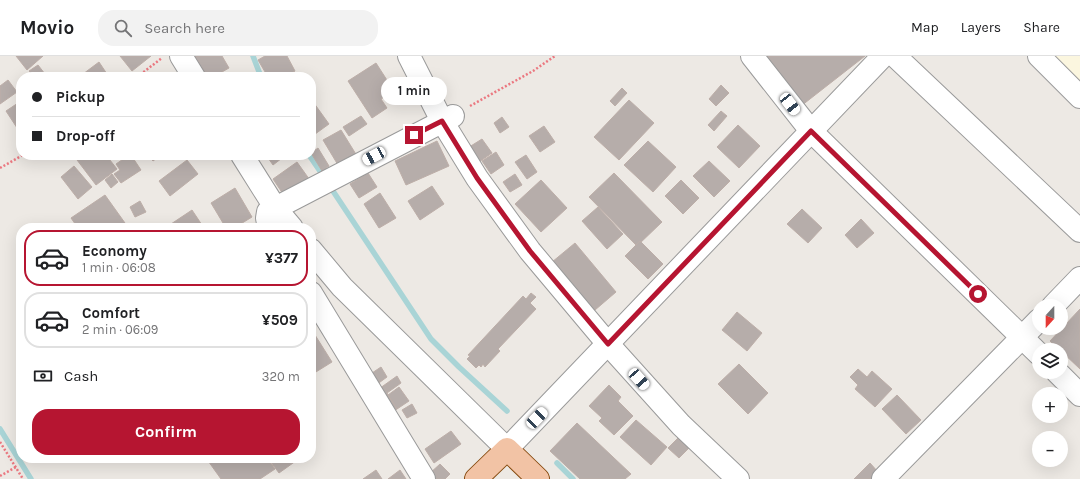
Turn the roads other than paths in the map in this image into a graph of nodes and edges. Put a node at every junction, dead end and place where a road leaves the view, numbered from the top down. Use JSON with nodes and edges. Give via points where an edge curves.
{"nodes":[{"id":1,"x":181,"y":56,"type":"edge"},
{"id":2,"x":409,"y":56,"type":"edge"},
{"id":3,"x":752,"y":56,"type":"edge"},
{"id":4,"x":883,"y":56,"type":"edge"},
{"id":5,"x":895,"y":56,"type":"edge"},
{"id":6,"x":1039,"y":56,"type":"edge"},
{"id":7,"x":191,"y":72,"type":"edge"},
{"id":8,"x":1080,"y":97,"type":"edge"},
{"id":9,"x":447,"y":118,"type":"junction"},
{"id":10,"x":811,"y":131,"type":"junction"},
{"id":11,"x":244,"y":160,"type":"edge"},
{"id":12,"x":273,"y":218,"type":"edge"},
{"id":13,"x":282,"y":223,"type":"edge"},
{"id":14,"x":1080,"y":231,"type":"edge"},
{"id":15,"x":316,"y":256,"type":"edge"},
{"id":16,"x":1080,"y":278,"type":"edge"},
{"id":17,"x":1060,"y":299,"type":"edge"},
{"id":18,"x":316,"y":301,"type":"edge"},
{"id":19,"x":1032,"y":327,"type":"edge"},
{"id":20,"x":1022,"y":338,"type":"junction"},
{"id":21,"x":608,"y":344,"type":"junction"},
{"id":22,"x":1032,"y":347,"type":"edge"},
{"id":23,"x":1064,"y":379,"type":"edge"},
{"id":24,"x":1080,"y":394,"type":"edge"},
{"id":25,"x":507,"y":449,"type":"junction"},
{"id":26,"x":424,"y":479,"type":"edge"},
{"id":27,"x":476,"y":479,"type":"edge"},
{"id":28,"x":538,"y":479,"type":"edge"},
{"id":29,"x":738,"y":479,"type":"edge"},
{"id":30,"x":883,"y":479,"type":"edge"}],
"edges":[{"from":1,"to":7,"type":"street"},
{"from":2,"to":9,"type":"street"},
{"from":3,"to":10,"type":"street"},
{"from":4,"to":10,"type":"street"},
{"from":5,"to":14,"type":"street"},
{"from":6,"to":8,"type":"street"},
{"from":9,"to":12,"type":"street","via":[[320,184]]},
{"from":9,"to":21,"type":"street","via":[[477,178],[530,251]]},
{"from":10,"to":20,"type":"street"},
{"from":10,"to":21,"type":"street"},
{"from":11,"to":12,"type":"street"},
{"from":12,"to":13,"type":"street"},
{"from":15,"to":25,"type":"street","via":[[342,287]]},
{"from":16,"to":17,"type":"street"},
{"from":18,"to":26,"type":"street"},
{"from":19,"to":20,"type":"street"},
{"from":20,"to":22,"type":"street"},
{"from":20,"to":30,"type":"street"},
{"from":21,"to":25,"type":"street"},
{"from":21,"to":29,"type":"street","via":[[681,425]]},
{"from":23,"to":24,"type":"street"},
{"from":25,"to":27,"type":"main road"},
{"from":25,"to":28,"type":"main road"}]}
